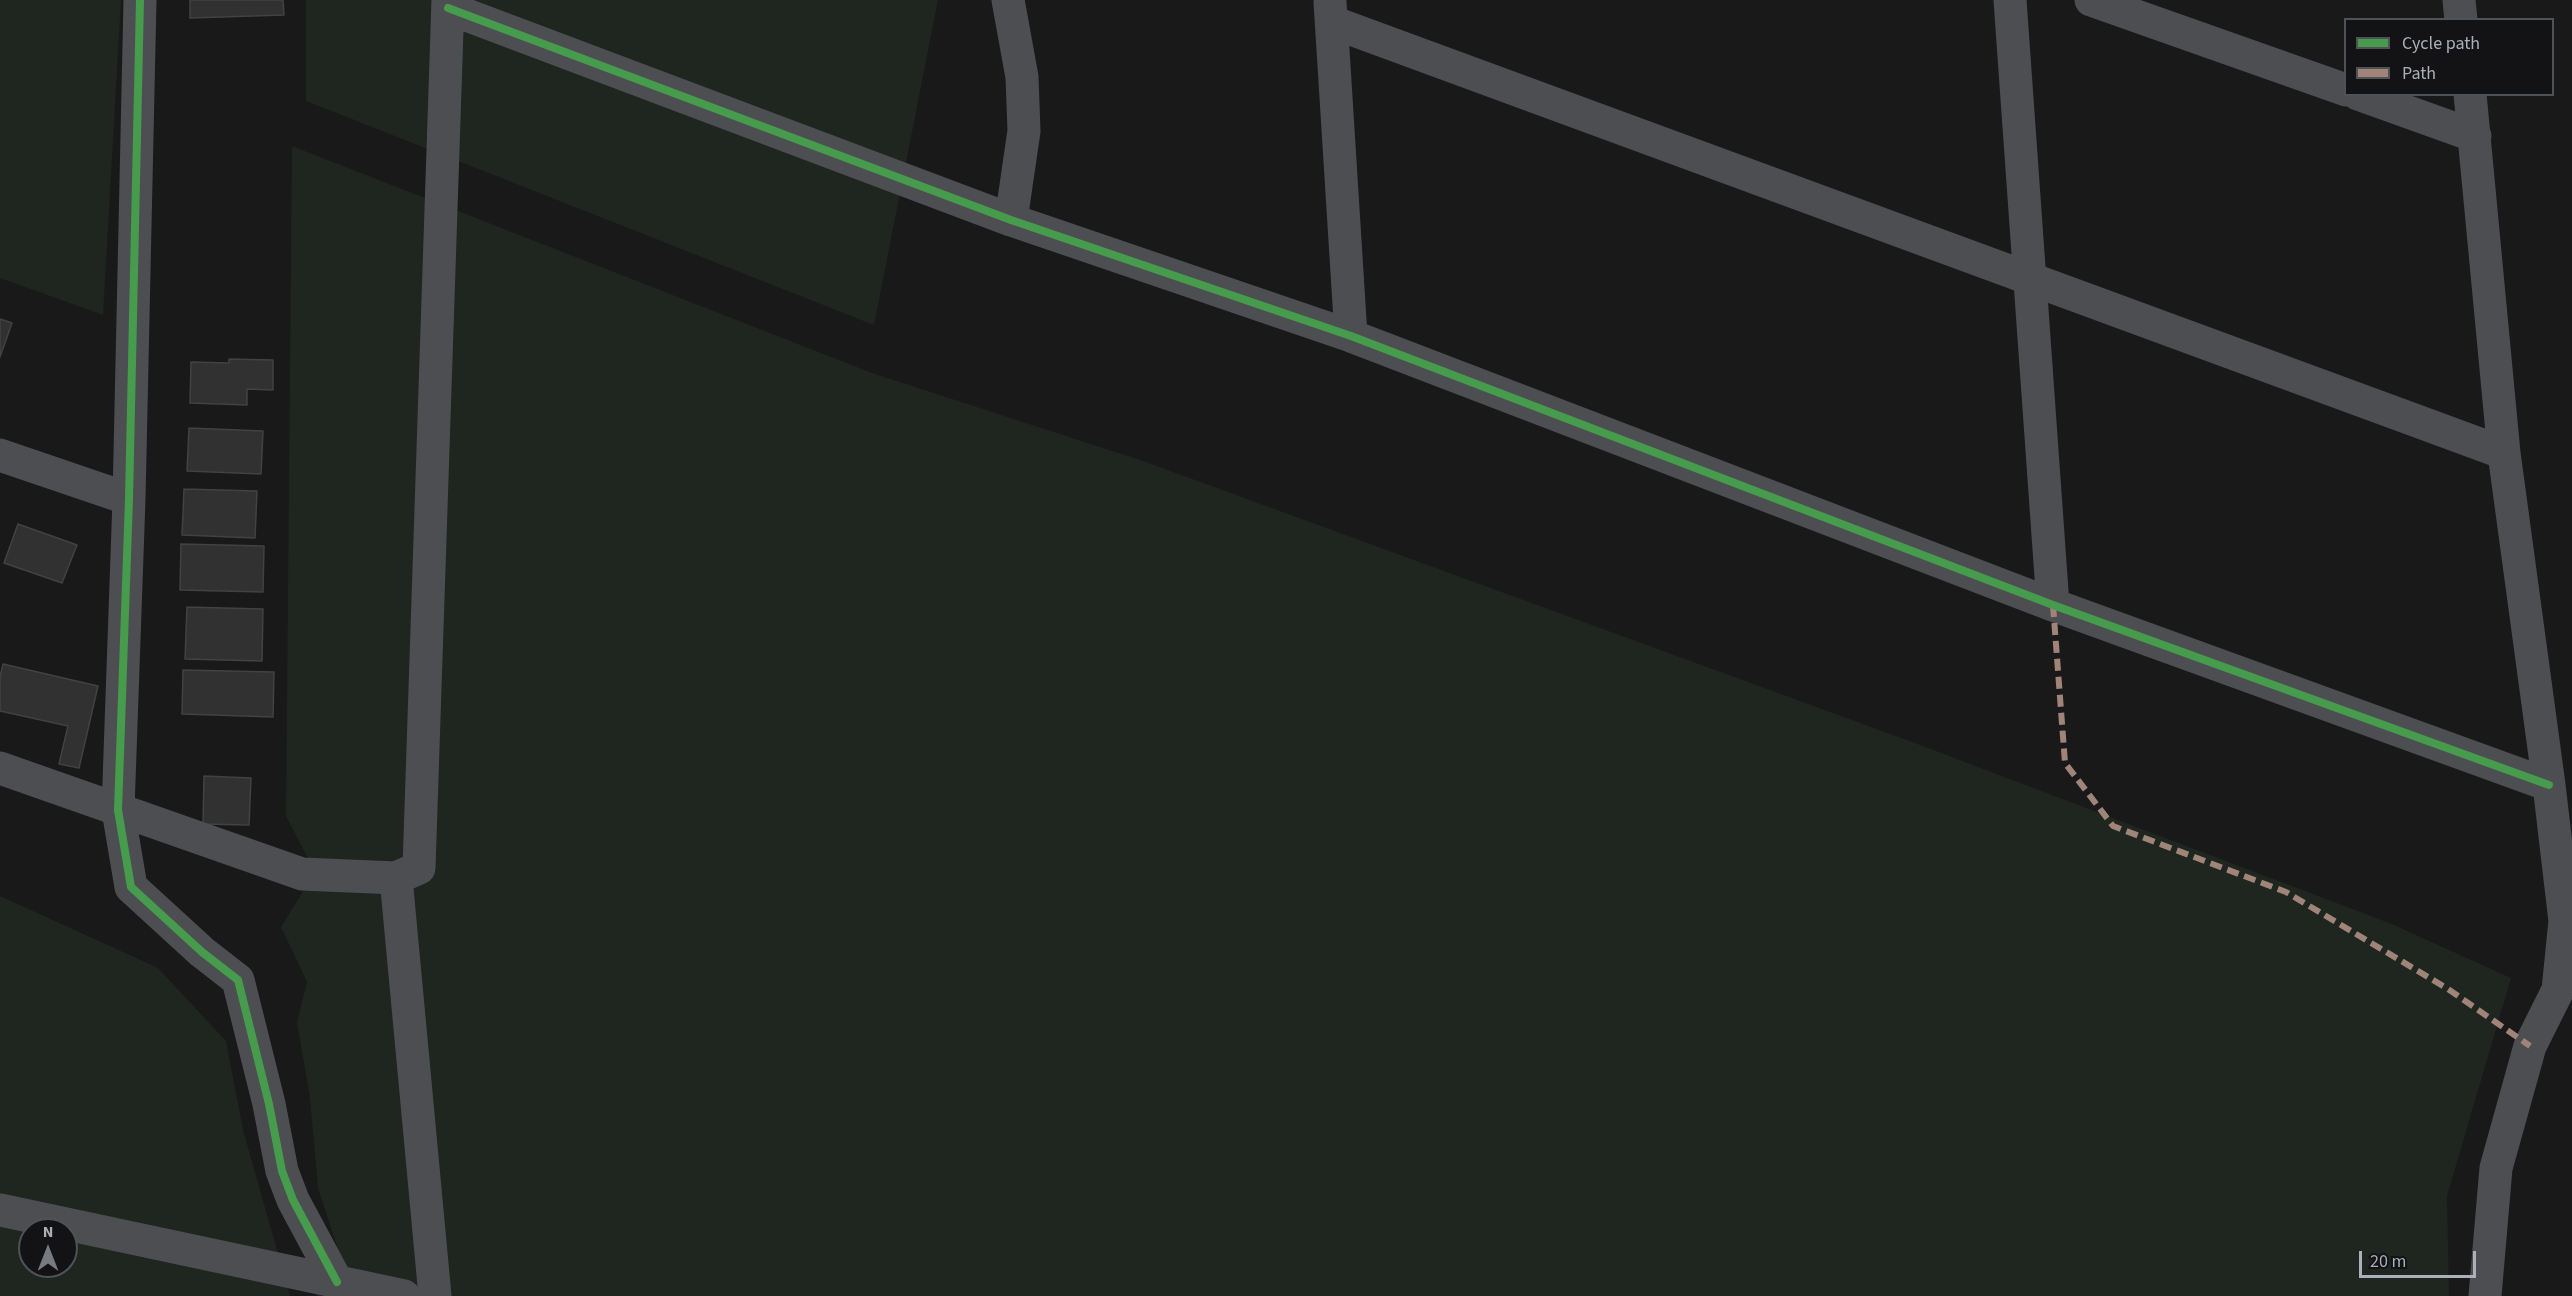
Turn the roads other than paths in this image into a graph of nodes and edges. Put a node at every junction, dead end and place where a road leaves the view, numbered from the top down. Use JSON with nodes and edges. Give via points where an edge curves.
{"nodes":[{"id":1,"x":140,"y":0,"type":"edge"},
{"id":2,"x":1008,"y":0,"type":"edge"},
{"id":3,"x":2010,"y":0,"type":"edge"},
{"id":4,"x":2091,"y":0,"type":"edge"},
{"id":5,"x":2459,"y":0,"type":"edge"},
{"id":6,"x":448,"y":4,"type":"edge"},
{"id":7,"x":1331,"y":11,"type":"edge"},
{"id":8,"x":2461,"y":18,"type":"edge"},
{"id":9,"x":2344,"y":89,"type":"edge"},
{"id":10,"x":2364,"y":96,"type":"edge"},
{"id":11,"x":2470,"y":96,"type":"edge"},
{"id":12,"x":2475,"y":136,"type":"junction"},
{"id":13,"x":1011,"y":220,"type":"junction"},
{"id":14,"x":2030,"y":277,"type":"junction"},
{"id":15,"x":1351,"y":336,"type":"junction"},
{"id":16,"x":2504,"y":453,"type":"junction"},
{"id":17,"x":0,"y":455,"type":"edge"},
{"id":18,"x":129,"y":499,"type":"junction"},
{"id":19,"x":2053,"y":605,"type":"junction"},
{"id":20,"x":0,"y":768,"type":"edge"},
{"id":21,"x":2549,"y":785,"type":"junction"},
{"id":22,"x":118,"y":810,"type":"junction"},
{"id":23,"x":396,"y":878,"type":"junction"},
{"id":24,"x":0,"y":1210,"type":"edge"},
{"id":25,"x":337,"y":1282,"type":"junction"},
{"id":26,"x":404,"y":1296,"type":"edge"},
{"id":27,"x":435,"y":1296,"type":"edge"},
{"id":28,"x":2485,"y":1296,"type":"edge"}],
"edges":[{"from":1,"to":18,"type":"street"},
{"from":2,"to":13,"type":"street","via":[[1022,78],[1024,131]]},
{"from":3,"to":14,"type":"street"},
{"from":4,"to":9,"type":"street"},
{"from":5,"to":8,"type":"street"},
{"from":6,"to":13,"type":"street"},
{"from":6,"to":23,"type":"street","via":[[419,868]]},
{"from":7,"to":14,"type":"street"},
{"from":7,"to":15,"type":"street"},
{"from":10,"to":12,"type":"street"},
{"from":11,"to":12,"type":"street"},
{"from":12,"to":16,"type":"street"},
{"from":13,"to":15,"type":"street"},
{"from":14,"to":16,"type":"street"},
{"from":14,"to":19,"type":"street"},
{"from":15,"to":19,"type":"street"},
{"from":16,"to":21,"type":"street"},
{"from":17,"to":18,"type":"street"},
{"from":18,"to":22,"type":"street"},
{"from":19,"to":21,"type":"street"},
{"from":20,"to":22,"type":"street"},
{"from":21,"to":28,"type":"street","via":[[2565,921],[2558,990],[2530,1046],[2496,1168]]},
{"from":22,"to":23,"type":"street","via":[[302,874]]},
{"from":22,"to":25,"type":"street","via":[[131,887],[238,980],[282,1171],[293,1200]]},
{"from":23,"to":27,"type":"street"},
{"from":24,"to":25,"type":"street"},
{"from":25,"to":26,"type":"street"}]}
